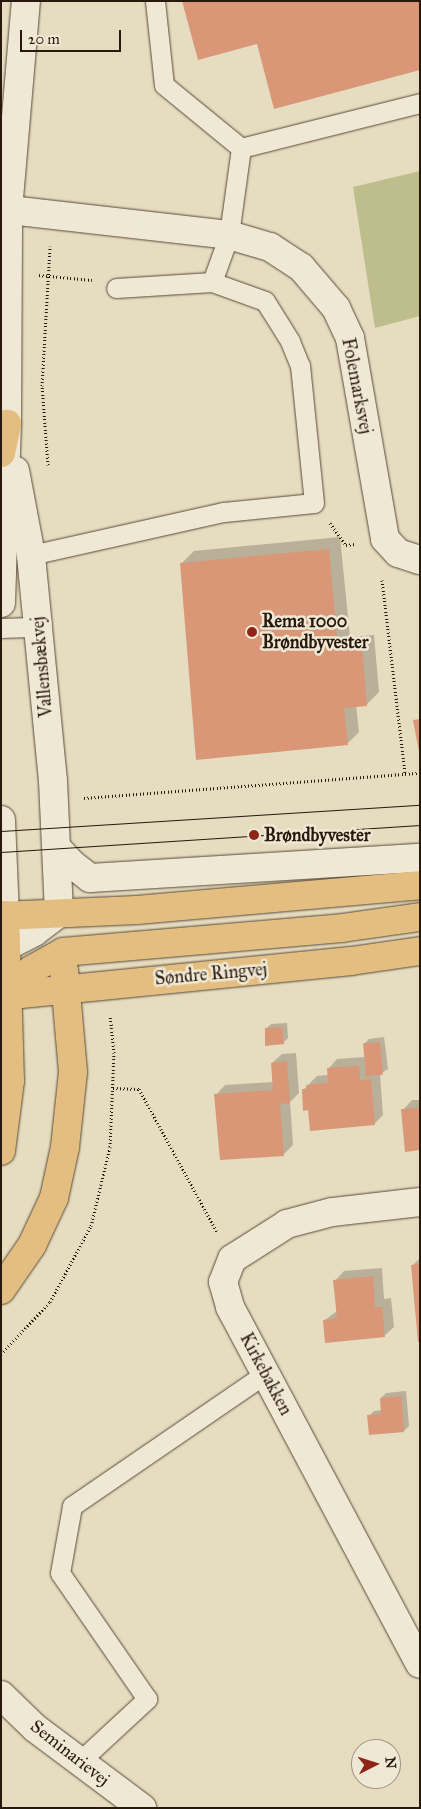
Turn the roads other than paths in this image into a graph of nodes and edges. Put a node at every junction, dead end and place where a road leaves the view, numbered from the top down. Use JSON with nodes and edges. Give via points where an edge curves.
{"nodes":[{"id":1,"x":26,"y":1,"type":"edge"},
{"id":2,"x":155,"y":1,"type":"edge"},
{"id":3,"x":420,"y":103,"type":"edge"},
{"id":4,"x":240,"y":148,"type":"junction"},
{"id":5,"x":5,"y":210,"type":"edge"},
{"id":6,"x":229,"y":235,"type":"junction"},
{"id":7,"x":212,"y":282,"type":"junction"},
{"id":8,"x":116,"y":288,"type":"road end"},
{"id":9,"x":7,"y":424,"type":"junction"},
{"id":10,"x":1,"y":453,"type":"edge"},
{"id":11,"x":31,"y":555,"type":"junction"},
{"id":12,"x":420,"y":560,"type":"edge"},
{"id":13,"x":1,"y":603,"type":"edge"},
{"id":14,"x":38,"y":627,"type":"junction"},
{"id":15,"x":1,"y":628,"type":"edge"},
{"id":16,"x":1,"y":820,"type":"edge"},
{"id":17,"x":57,"y":848,"type":"junction"},
{"id":18,"x":420,"y":858,"type":"edge"},
{"id":19,"x":420,"y":885,"type":"edge"},
{"id":20,"x":59,"y":912,"type":"junction"},
{"id":21,"x":3,"y":916,"type":"edge"},
{"id":22,"x":420,"y":917,"type":"edge"},
{"id":23,"x":4,"y":948,"type":"edge"},
{"id":24,"x":420,"y":950,"type":"edge"},
{"id":25,"x":62,"y":952,"type":"junction"},
{"id":26,"x":66,"y":988,"type":"junction"},
{"id":27,"x":5,"y":995,"type":"edge"},
{"id":28,"x":1,"y":1151,"type":"edge"},
{"id":29,"x":420,"y":1202,"type":"edge"},
{"id":30,"x":1,"y":1290,"type":"edge"},
{"id":31,"x":265,"y":1374,"type":"junction"},
{"id":32,"x":420,"y":1664,"type":"edge"},
{"id":33,"x":1,"y":1695,"type":"edge"},
{"id":34,"x":79,"y":1762,"type":"junction"},
{"id":35,"x":142,"y":1808,"type":"edge"}],
"edges":[{"from":1,"to":5,"type":"street","name":"Vallensbækvej"},
{"from":2,"to":4,"type":"lane","via":[[164,85]]},
{"from":3,"to":4,"type":"lane"},
{"from":4,"to":6,"type":"lane"},
{"from":5,"to":6,"type":"street","name":"Folemarksvej"},
{"from":5,"to":9,"type":"street","name":"Vallensbækvej"},
{"from":6,"to":7,"type":"lane"},
{"from":6,"to":12,"type":"street","name":"Folemarksvej","via":[[270,247],[286,256],[301,267],[336,308],[350,338],[356,363],[385,539],[398,554]]},
{"from":7,"to":8,"type":"lane"},
{"from":7,"to":11,"type":"lane","via":[[265,301],[290,341],[300,366],[314,503],[224,512]]},
{"from":9,"to":10,"type":"main road"},
{"from":9,"to":11,"type":"street","name":"Vallensbækvej"},
{"from":9,"to":13,"type":"street","name":"Vallensbækvej"},
{"from":11,"to":14,"type":"street","name":"Vallensbækvej"},
{"from":14,"to":15,"type":"lane"},
{"from":14,"to":17,"type":"street","name":"Vallensbækvej"},
{"from":16,"to":21,"type":"street"},
{"from":17,"to":18,"type":"street","via":[[90,878]]},
{"from":17,"to":20,"type":"street","name":"Vallensbækvej"},
{"from":19,"to":20,"type":"main road","via":[[137,910]]},
{"from":20,"to":21,"type":"main road"},
{"from":20,"to":23,"type":"street"},
{"from":20,"to":25,"type":"main road"},
{"from":21,"to":23,"type":"main road"},
{"from":22,"to":25,"type":"main road","via":[[342,928]]},
{"from":23,"to":27,"type":"main road"},
{"from":24,"to":26,"type":"main road","name":"Søndre Ringvej","via":[[351,961]]},
{"from":25,"to":26,"type":"main road"},
{"from":25,"to":27,"type":"main road","via":[[32,970]]},
{"from":26,"to":27,"type":"main road","name":"Søndre Ringvej"},
{"from":26,"to":30,"type":"main road","via":[[72,1072],[66,1147],[54,1198],[32,1245]]},
{"from":27,"to":28,"type":"main road","via":[[10,1081]]},
{"from":29,"to":31,"type":"street","name":"Kirkebakken","via":[[332,1212],[294,1222],[232,1259],[224,1282],[225,1294]]},
{"from":31,"to":32,"type":"street","name":"Kirkebakken"},
{"from":31,"to":34,"type":"lane","via":[[72,1506],[60,1573],[147,1699]]},
{"from":33,"to":34,"type":"street","name":"Seminarievej","via":[[35,1728]]},
{"from":34,"to":35,"type":"street","name":"Seminarievej"}]}
